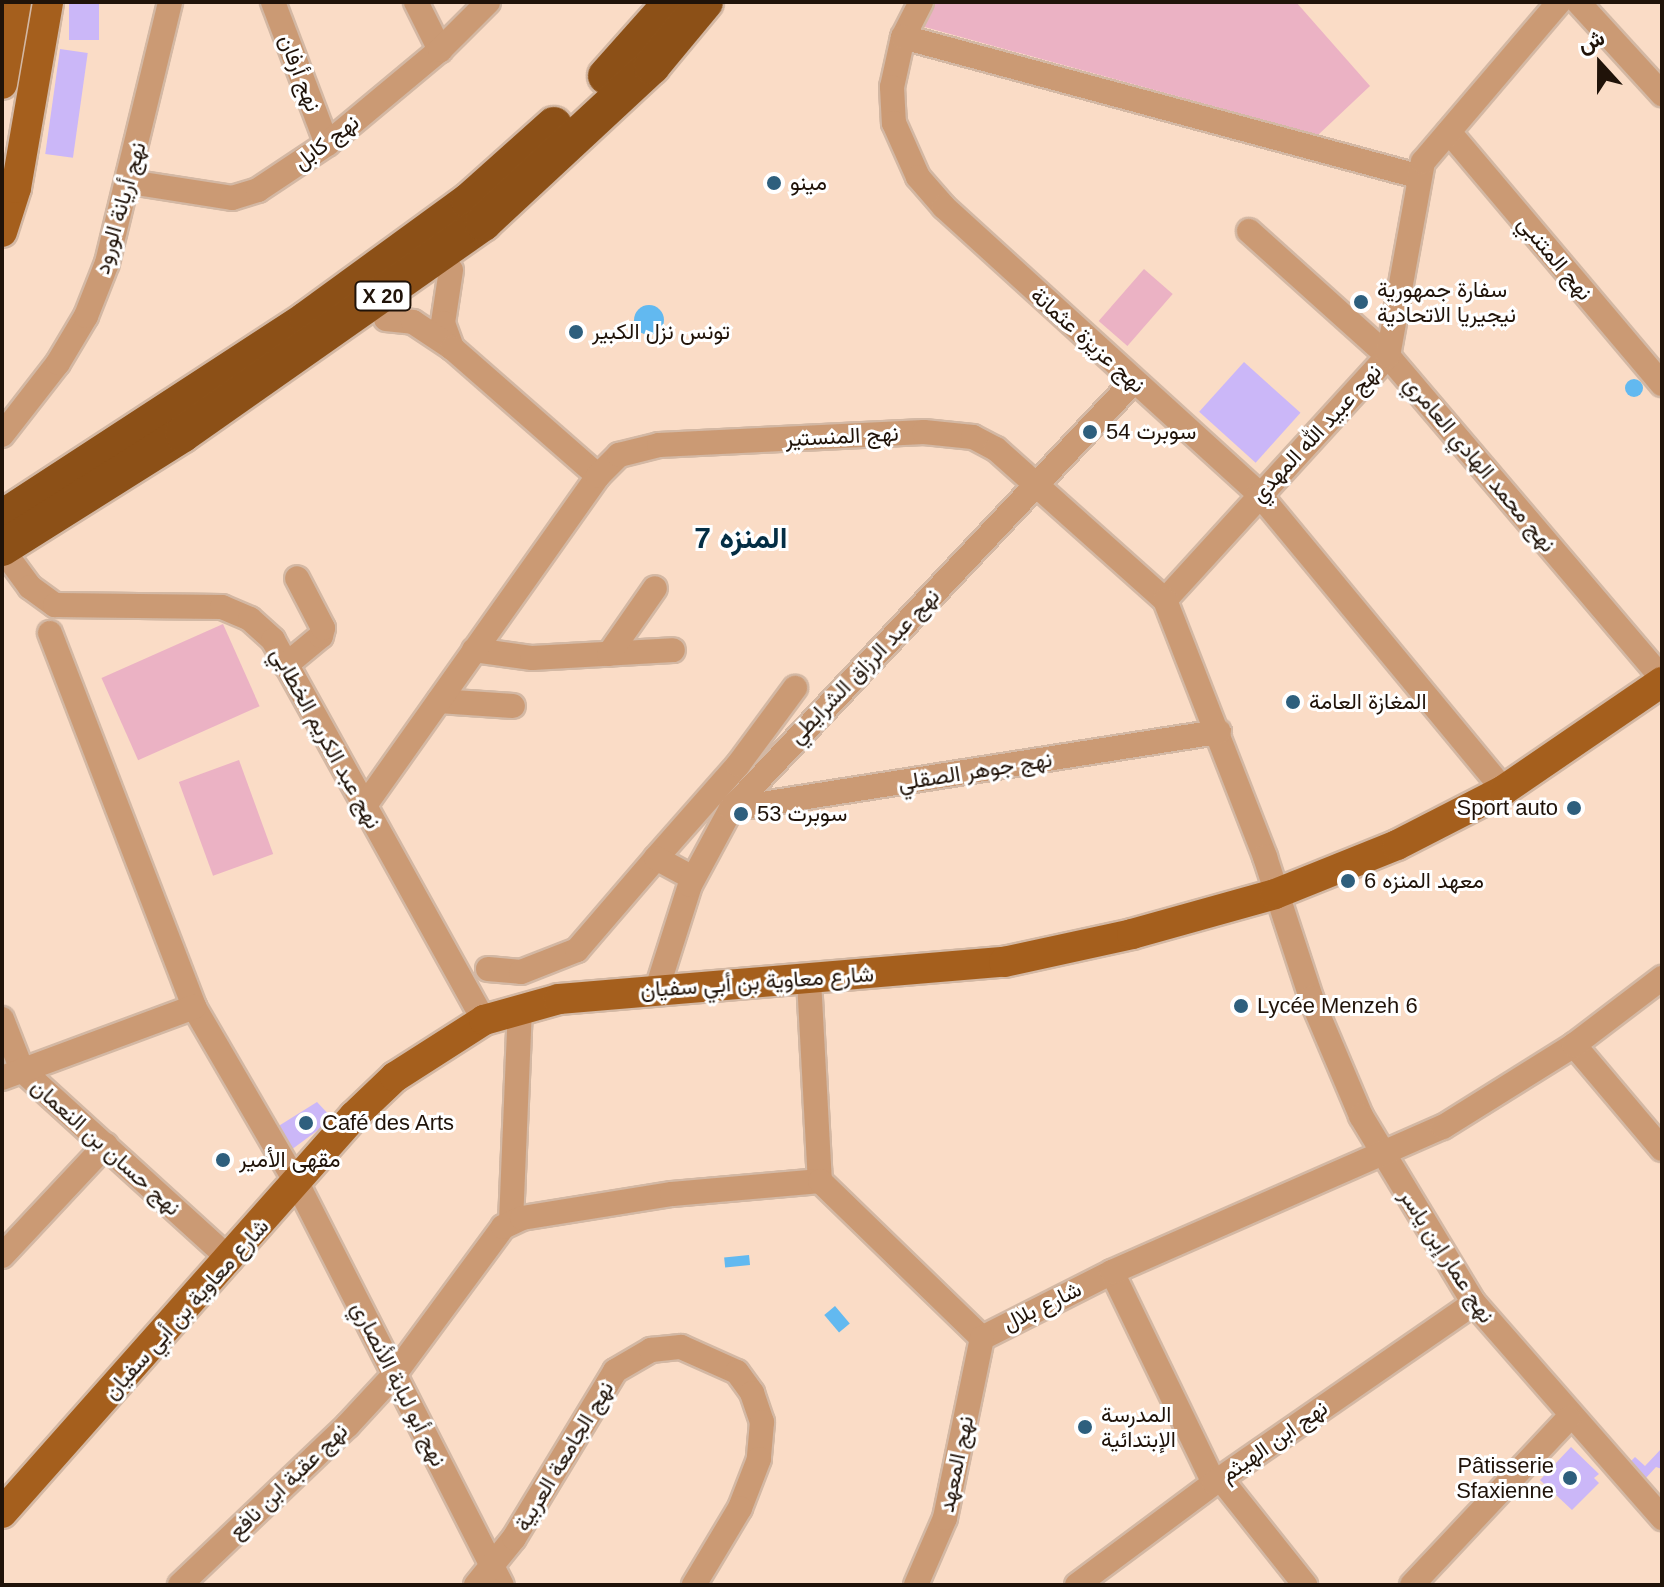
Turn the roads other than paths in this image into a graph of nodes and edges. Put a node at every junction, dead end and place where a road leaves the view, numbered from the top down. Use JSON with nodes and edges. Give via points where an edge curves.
{"nodes":[{"id":1,"x":16,"y":2,"type":"edge"},
{"id":2,"x":48,"y":2,"type":"edge"},
{"id":3,"x":170,"y":2,"type":"edge"},
{"id":4,"x":273,"y":2,"type":"edge"},
{"id":5,"x":416,"y":2,"type":"edge"},
{"id":6,"x":488,"y":2,"type":"edge"},
{"id":7,"x":672,"y":2,"type":"edge"},
{"id":8,"x":707,"y":2,"type":"edge"},
{"id":9,"x":921,"y":2,"type":"edge"},
{"id":10,"x":1559,"y":2,"type":"edge"},
{"id":11,"x":1578,"y":2,"type":"edge"},
{"id":12,"x":903,"y":37,"type":"junction"},
{"id":13,"x":440,"y":50,"type":"junction"},
{"id":14,"x":2,"y":84,"type":"edge"},
{"id":15,"x":1662,"y":94,"type":"edge"},
{"id":16,"x":1449,"y":132,"type":"junction"},
{"id":17,"x":327,"y":144,"type":"junction"},
{"id":18,"x":1417,"y":176,"type":"junction"},
{"id":19,"x":130,"y":182,"type":"junction"},
{"id":20,"x":1249,"y":231,"type":"dead end"},
{"id":21,"x":2,"y":232,"type":"edge"},
{"id":22,"x":451,"y":270,"type":"junction"},
{"id":23,"x":386,"y":319,"type":"junction"},
{"id":24,"x":452,"y":348,"type":"junction"},
{"id":25,"x":1388,"y":356,"type":"junction"},
{"id":26,"x":1134,"y":381,"type":"junction"},
{"id":27,"x":1662,"y":384,"type":"edge"},
{"id":28,"x":183,"y":434,"type":"junction"},
{"id":29,"x":2,"y":435,"type":"edge"},
{"id":30,"x":598,"y":476,"type":"junction"},
{"id":31,"x":1038,"y":481,"type":"junction"},
{"id":32,"x":1259,"y":494,"type":"junction"},
{"id":33,"x":6,"y":534,"type":"edge"},
{"id":34,"x":297,"y":578,"type":"dead end"},
{"id":35,"x":655,"y":588,"type":"dead end"},
{"id":36,"x":1165,"y":600,"type":"junction"},
{"id":37,"x":50,"y":633,"type":"dead end"},
{"id":38,"x":474,"y":650,"type":"junction"},
{"id":39,"x":673,"y":650,"type":"dead end"},
{"id":40,"x":609,"y":654,"type":"junction"},
{"id":41,"x":286,"y":665,"type":"junction"},
{"id":42,"x":1662,"y":680,"type":"edge"},
{"id":43,"x":795,"y":688,"type":"dead end"},
{"id":44,"x":439,"y":701,"type":"junction"},
{"id":45,"x":513,"y":706,"type":"dead end"},
{"id":46,"x":1219,"y":732,"type":"junction"},
{"id":47,"x":1504,"y":790,"type":"junction"},
{"id":48,"x":363,"y":808,"type":"junction"},
{"id":49,"x":731,"y":809,"type":"junction"},
{"id":50,"x":656,"y":858,"type":"junction"},
{"id":51,"x":693,"y":878,"type":"junction"},
{"id":52,"x":1275,"y":894,"type":"junction"},
{"id":53,"x":488,"y":969,"type":"dead end"},
{"id":54,"x":1662,"y":978,"type":"edge"},
{"id":55,"x":809,"y":980,"type":"junction"},
{"id":56,"x":657,"y":989,"type":"junction"},
{"id":57,"x":194,"y":1007,"type":"junction"},
{"id":58,"x":520,"y":1008,"type":"junction"},
{"id":59,"x":2,"y":1019,"type":"edge"},
{"id":60,"x":484,"y":1020,"type":"junction"},
{"id":61,"x":1574,"y":1045,"type":"junction"},
{"id":62,"x":12,"y":1074,"type":"edge"},
{"id":63,"x":106,"y":1145,"type":"junction"},
{"id":64,"x":1662,"y":1149,"type":"edge"},
{"id":65,"x":1383,"y":1155,"type":"junction"},
{"id":66,"x":820,"y":1181,"type":"junction"},
{"id":67,"x":297,"y":1183,"type":"junction"},
{"id":68,"x":511,"y":1222,"type":"junction"},
{"id":69,"x":2,"y":1256,"type":"edge"},
{"id":70,"x":231,"y":1260,"type":"junction"},
{"id":71,"x":1112,"y":1272,"type":"junction"},
{"id":72,"x":1474,"y":1303,"type":"junction"},
{"id":73,"x":982,"y":1338,"type":"junction"},
{"id":74,"x":394,"y":1375,"type":"junction"},
{"id":75,"x":1569,"y":1418,"type":"junction"},
{"id":76,"x":1217,"y":1480,"type":"junction"},
{"id":77,"x":4,"y":1507,"type":"edge"},
{"id":78,"x":1662,"y":1518,"type":"edge"},
{"id":79,"x":497,"y":1576,"type":"edge"},
{"id":80,"x":180,"y":1585,"type":"edge"},
{"id":81,"x":476,"y":1585,"type":"edge"},
{"id":82,"x":694,"y":1585,"type":"edge"},
{"id":83,"x":916,"y":1585,"type":"edge"},
{"id":84,"x":1077,"y":1585,"type":"edge"},
{"id":85,"x":1305,"y":1585,"type":"edge"},
{"id":86,"x":1412,"y":1585,"type":"edge"}],
"edges":[{"from":1,"to":14,"type":"main road"},
{"from":2,"to":21,"type":"main road","via":[[16,188]]},
{"from":3,"to":19,"type":"street","name":"نهج أريانة الورود"},
{"from":4,"to":17,"type":"street","name":"نهج أرفان"},
{"from":5,"to":13,"type":"street"},
{"from":6,"to":13,"type":"street","name":"نهج كابل"},
{"from":7,"to":33,"type":"highway","number":"X 20","via":[[632,51],[469,201]]},
{"from":8,"to":22,"type":"highway","via":[[619,128],[556,189]]},
{"from":8,"to":28,"type":"highway","number":"X 20","via":[[652,66],[483,223]]},
{"from":9,"to":12,"type":"street","name":"نهج عزيزة عثمانة"},
{"from":10,"to":16,"type":"street","name":"نهج عبيد الله المهدي"},
{"from":11,"to":15,"type":"street"},
{"from":12,"to":18,"type":"street"},
{"from":12,"to":26,"type":"street","name":"نهج عزيزة عثمانة","via":[[894,64],[894,123],[918,177]]},
{"from":13,"to":17,"type":"street","name":"نهج كابل"},
{"from":16,"to":18,"type":"street","name":"نهج عبيد الله المهدي"},
{"from":16,"to":27,"type":"street","name":"نهج المتنبي"},
{"from":17,"to":19,"type":"street","name":"نهج كابل","via":[[245,196]]},
{"from":18,"to":25,"type":"street","name":"نهج عبيد الله المهدي"},
{"from":19,"to":29,"type":"street","name":"نهج أريانة الورود","via":[[86,316],[58,363]]},
{"from":20,"to":25,"type":"street","name":"نهج محمد الهادي العامري"},
{"from":22,"to":23,"type":"highway"},
{"from":22,"to":24,"type":"street","via":[[442,304]]},
{"from":23,"to":24,"type":"street","via":[[413,322]]},
{"from":23,"to":28,"type":"highway"},
{"from":24,"to":30,"type":"street"},
{"from":25,"to":32,"type":"street","name":"نهج عبيد الله المهدي"},
{"from":25,"to":42,"type":"street","name":"نهج محمد الهادي العامري"},
{"from":26,"to":31,"type":"street","name":"نهج عبد الرزاق الشرايطي"},
{"from":26,"to":32,"type":"street","name":"نهج عزيزة عثمانة"},
{"from":28,"to":33,"type":"highway","number":"X 20"},
{"from":30,"to":31,"type":"street","name":"نهج المنستير","via":[[619,455],[659,445],[949,432],[996,449]]},
{"from":30,"to":38,"type":"street","name":"نهج المنستير"},
{"from":31,"to":36,"type":"street","name":"نهج المنستير"},
{"from":31,"to":49,"type":"street","name":"نهج عبد الرزاق الشرايطي"},
{"from":32,"to":36,"type":"street","name":"نهج عبيد الله المهدي"},
{"from":32,"to":47,"type":"street","name":"نهج عزيزة عثمانة"},
{"from":33,"to":41,"type":"street","name":"نهج عبد الكريم الخطابي","via":[[30,587],[55,605],[222,607],[250,619],[273,640]]},
{"from":34,"to":41,"type":"street","via":[[323,628],[321,636]]},
{"from":35,"to":40,"type":"street"},
{"from":36,"to":46,"type":"street","name":"نهج المنستير"},
{"from":37,"to":57,"type":"street","name":"نهج أبو لبابة الأنصاري"},
{"from":38,"to":40,"type":"street","via":[[532,658]]},
{"from":38,"to":44,"type":"street","name":"نهج المنستير"},
{"from":39,"to":40,"type":"street"},
{"from":41,"to":48,"type":"street","name":"نهج عبد الكريم الخطابي"},
{"from":42,"to":47,"type":"main road","name":"شارع معاوية بن أبي سفيان"},
{"from":43,"to":50,"type":"street","via":[[738,765]]},
{"from":44,"to":45,"type":"street"},
{"from":44,"to":48,"type":"street","name":"نهج المنستير"},
{"from":46,"to":49,"type":"street","name":"نهج جوهر الصقلي"},
{"from":46,"to":52,"type":"street","name":"نهج المنستير"},
{"from":47,"to":52,"type":"main road","name":"شارع معاوية بن أبي سفيان","via":[[1397,845]]},
{"from":48,"to":60,"type":"street","name":"نهج عبد الكريم الخطابي"},
{"from":49,"to":51,"type":"street","name":"نهج عبد الرزاق الشرايطي"},
{"from":50,"to":51,"type":"street"},
{"from":50,"to":53,"type":"street","via":[[577,950],[521,972]]},
{"from":51,"to":56,"type":"street","name":"نهج عبد الرزاق الشرايطي"},
{"from":52,"to":55,"type":"main road","name":"شارع معاوية بن أبي سفيان","via":[[1004,962]]},
{"from":52,"to":65,"type":"street","name":"نهج عمار إبن ياسر","via":[[1311,998]]},
{"from":54,"to":61,"type":"street","name":"شارع بلال"},
{"from":55,"to":56,"type":"main road","name":"شارع معاوية بن أبي سفيان"},
{"from":55,"to":66,"type":"street"},
{"from":56,"to":58,"type":"main road","name":"شارع معاوية بن أبي سفيان"},
{"from":57,"to":62,"type":"street"},
{"from":57,"to":67,"type":"street","name":"نهج أبو لبابة الأنصاري"},
{"from":58,"to":60,"type":"main road","name":"شارع معاوية بن أبي سفيان"},
{"from":58,"to":68,"type":"street"},
{"from":59,"to":62,"type":"street","name":"نهج حسان بن النعمان"},
{"from":60,"to":67,"type":"main road","name":"شارع معاوية بن أبي سفيان","via":[[395,1077]]},
{"from":61,"to":64,"type":"street"},
{"from":61,"to":65,"type":"street","name":"شارع بلال","via":[[1470,1112]]},
{"from":62,"to":63,"type":"street","name":"نهج حسان بن النعمان"},
{"from":63,"to":69,"type":"street"},
{"from":63,"to":70,"type":"street","name":"نهج حسان بن النعمان"},
{"from":65,"to":71,"type":"street","name":"شارع بلال"},
{"from":65,"to":72,"type":"street","name":"نهج عمار إبن ياسر"},
{"from":66,"to":68,"type":"street","via":[[672,1194],[533,1214]]},
{"from":66,"to":73,"type":"street","name":"شارع بلال"},
{"from":67,"to":70,"type":"main road","name":"شارع معاوية بن أبي سفيان"},
{"from":67,"to":74,"type":"street","name":"نهج أبو لبابة الأنصاري"},
{"from":68,"to":74,"type":"street"},
{"from":70,"to":77,"type":"main road","name":"شارع معاوية بن أبي سفيان"},
{"from":71,"to":73,"type":"street","name":"شارع بلال"},
{"from":71,"to":76,"type":"street"},
{"from":72,"to":75,"type":"street","name":"نهج عمار إبن ياسر"},
{"from":72,"to":76,"type":"street","name":"نهج ابن الهيثم"},
{"from":73,"to":83,"type":"street","name":"نهج المعهد","via":[[945,1518]]},
{"from":74,"to":79,"type":"street","name":"نهج أبو لبابة الأنصاري"},
{"from":74,"to":80,"type":"street","name":"نهج عقبة ابن نافع"},
{"from":75,"to":78,"type":"street","name":"نهج عمار إبن ياسر"},
{"from":75,"to":86,"type":"street"},
{"from":76,"to":84,"type":"street","name":"نهج ابن الهيثم"},
{"from":76,"to":85,"type":"street"},
{"from":79,"to":81,"type":"street","name":"نهج الجامعة العربية"},
{"from":79,"to":82,"type":"street","name":"نهج الجامعة العربية","via":[[615,1371],[651,1350],[681,1347],[737,1372],[752,1393],[762,1422],[759,1459],[740,1508]]}]}
